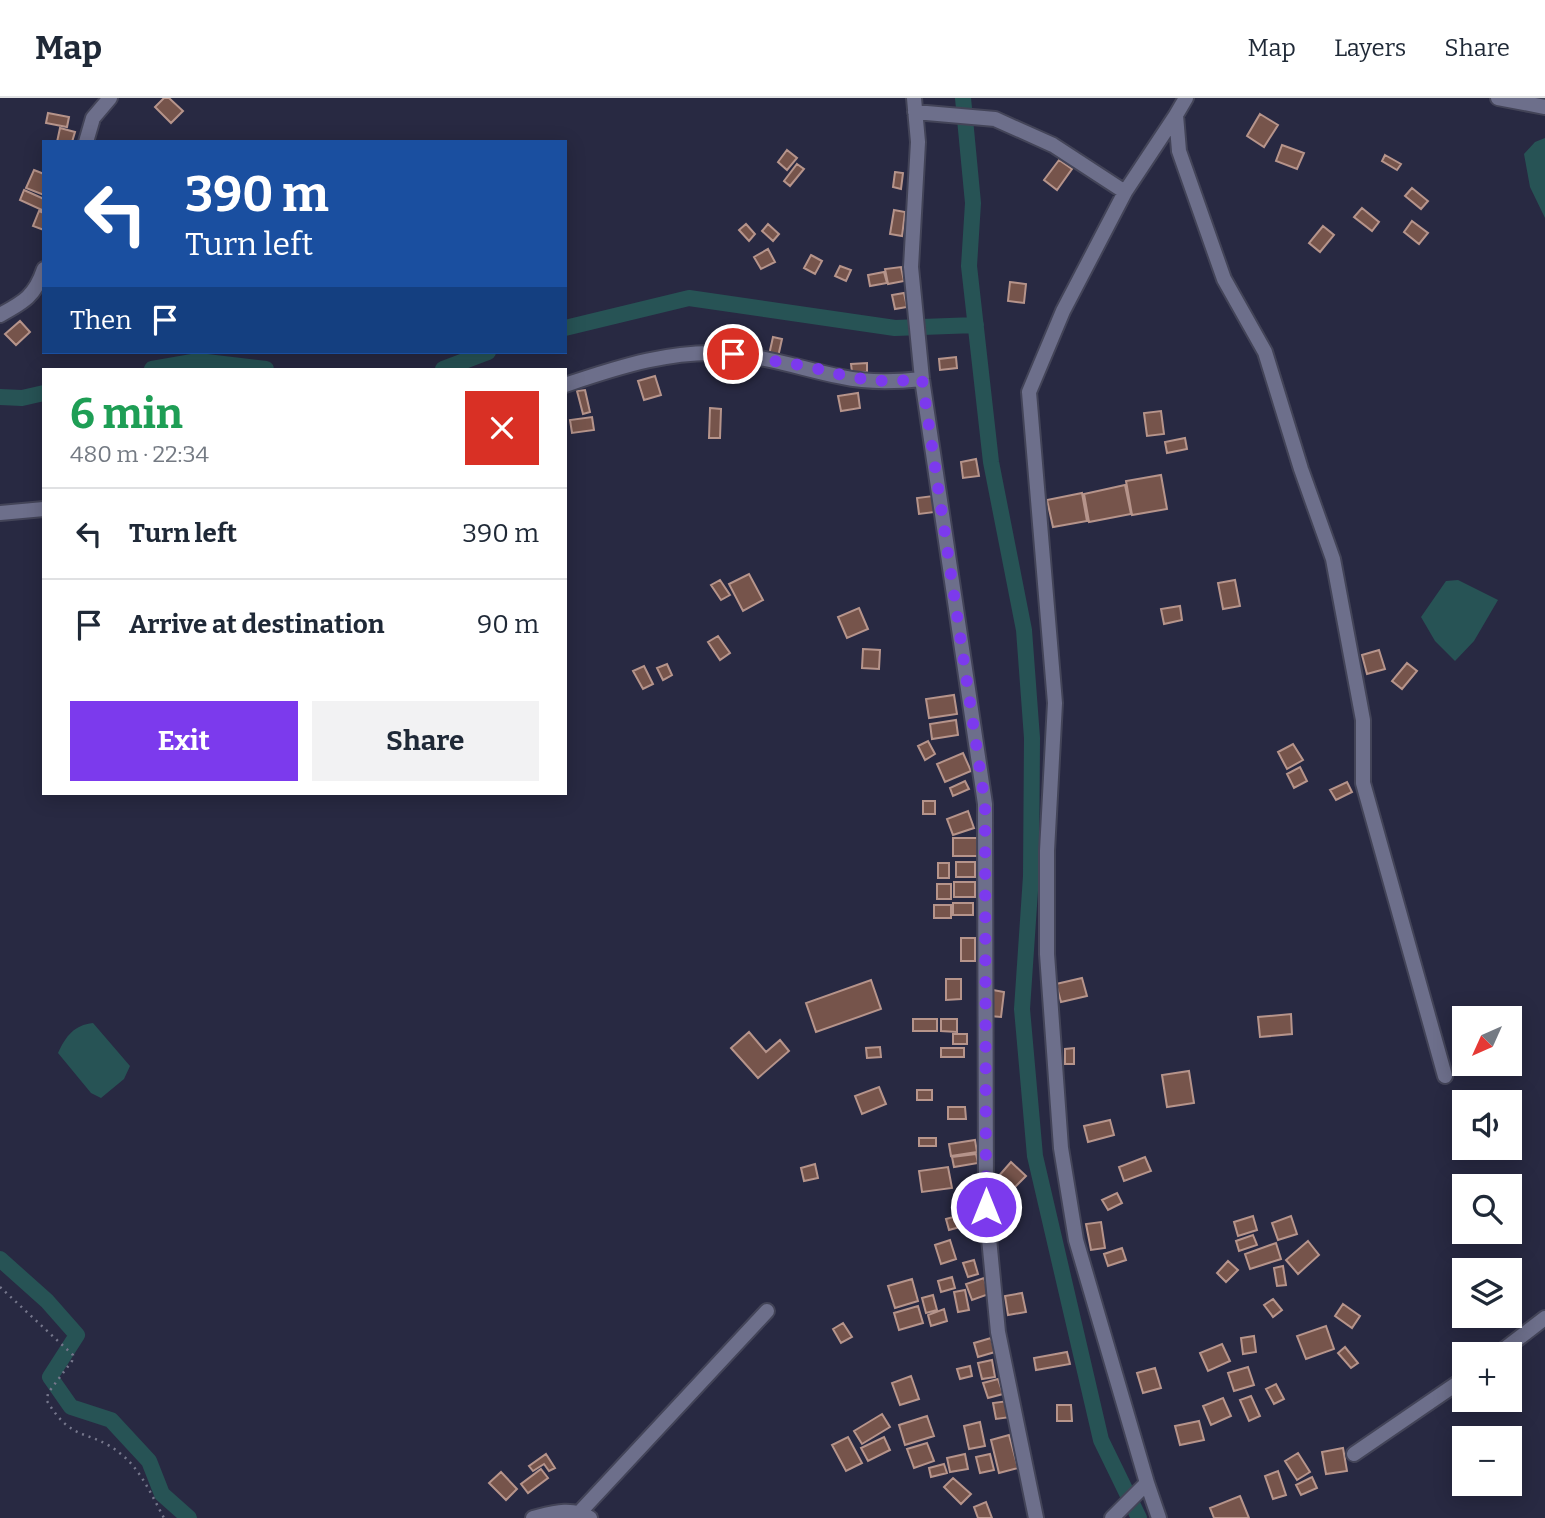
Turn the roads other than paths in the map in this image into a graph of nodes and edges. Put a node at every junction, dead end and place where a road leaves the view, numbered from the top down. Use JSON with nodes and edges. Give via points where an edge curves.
{"nodes":[{"id":1,"x":110,"y":98,"type":"edge"},
{"id":2,"x":1186,"y":98,"type":"edge"},
{"id":3,"x":1498,"y":98,"type":"edge"},
{"id":4,"x":915,"y":105,"type":"edge"},
{"id":5,"x":1545,"y":107,"type":"edge"},
{"id":6,"x":1176,"y":115,"type":"junction"},
{"id":7,"x":87,"y":140,"type":"edge"},
{"id":8,"x":1125,"y":192,"type":"junction"},
{"id":9,"x":42,"y":275,"type":"edge"},
{"id":10,"x":0,"y":315,"type":"edge"},
{"id":11,"x":922,"y":374,"type":"junction"},
{"id":12,"x":567,"y":384,"type":"edge"},
{"id":13,"x":42,"y":509,"type":"edge"},
{"id":14,"x":0,"y":513,"type":"edge"},
{"id":15,"x":1445,"y":1076,"type":"dead end"},
{"id":16,"x":768,"y":1311,"type":"dead end"},
{"id":17,"x":1545,"y":1318,"type":"edge"},
{"id":18,"x":1514,"y":1342,"type":"edge"},
{"id":19,"x":1452,"y":1387,"type":"edge"},
{"id":20,"x":1354,"y":1454,"type":"dead end"},
{"id":21,"x":1145,"y":1486,"type":"junction"},
{"id":22,"x":585,"y":1515,"type":"edge"},
{"id":23,"x":533,"y":1518,"type":"edge"},
{"id":24,"x":1037,"y":1518,"type":"edge"},
{"id":25,"x":1112,"y":1518,"type":"edge"},
{"id":26,"x":1158,"y":1518,"type":"edge"}],
"edges":[{"from":1,"to":7,"type":"street","via":[[93,118]]},
{"from":2,"to":6,"type":"street"},
{"from":3,"to":5,"type":"street"},
{"from":4,"to":8,"type":"street","via":[[995,119],[1053,145]]},
{"from":4,"to":11,"type":"street","via":[[918,142],[911,267]]},
{"from":6,"to":8,"type":"street"},
{"from":6,"to":15,"type":"street","via":[[1179,151],[1224,279],[1265,352],[1333,559],[1363,720],[1363,783]]},
{"from":8,"to":21,"type":"street","via":[[1063,311],[1029,392],[1055,703],[1047,954],[1060,1148],[1076,1240]]},
{"from":9,"to":10,"type":"street","via":[[29,300]]},
{"from":11,"to":12,"type":"street","via":[[889,383],[733,354],[695,354],[634,364]]},
{"from":11,"to":24,"type":"street","via":[[985,804],[986,1207],[999,1332]]},
{"from":13,"to":14,"type":"street"},
{"from":16,"to":22,"type":"street"},
{"from":17,"to":18,"type":"street"},
{"from":19,"to":20,"type":"street"},
{"from":21,"to":25,"type":"street"},
{"from":21,"to":26,"type":"street"},
{"from":22,"to":23,"type":"street","via":[[563,1511]]}]}
